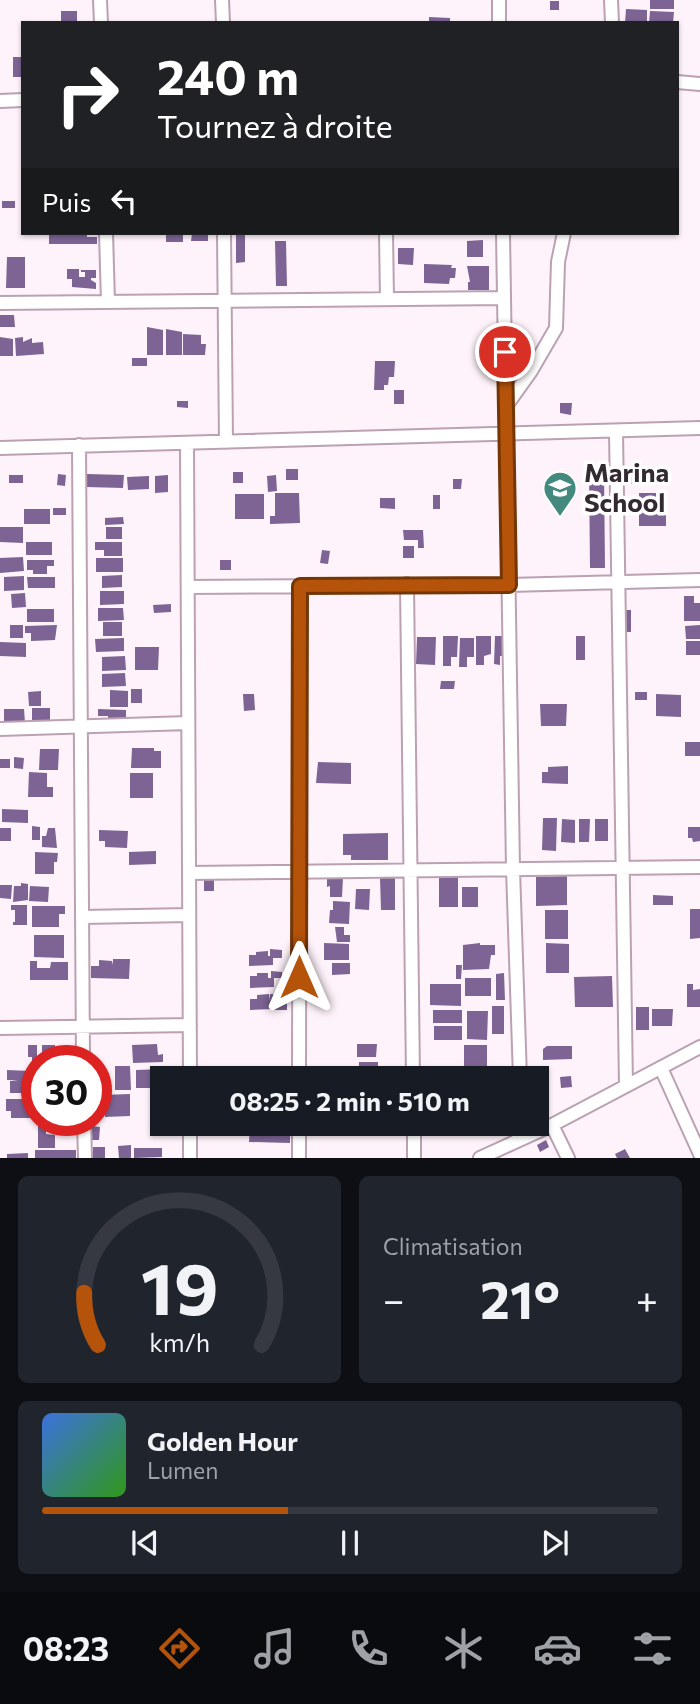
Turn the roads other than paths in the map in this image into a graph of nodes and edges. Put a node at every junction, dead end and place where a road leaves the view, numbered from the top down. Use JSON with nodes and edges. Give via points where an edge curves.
{"nodes":[{"id":1,"x":100,"y":0,"type":"edge"},
{"id":2,"x":222,"y":0,"type":"edge"},
{"id":3,"x":499,"y":0,"type":"edge"},
{"id":4,"x":611,"y":0,"type":"edge"},
{"id":5,"x":101,"y":21,"type":"edge"},
{"id":6,"x":223,"y":21,"type":"edge"},
{"id":7,"x":499,"y":21,"type":"edge"},
{"id":8,"x":612,"y":21,"type":"edge"},
{"id":9,"x":679,"y":82,"type":"edge"},
{"id":10,"x":700,"y":84,"type":"edge"},
{"id":11,"x":21,"y":100,"type":"edge"},
{"id":12,"x":0,"y":101,"type":"edge"},
{"id":13,"x":106,"y":235,"type":"edge"},
{"id":14,"x":224,"y":235,"type":"edge"},
{"id":15,"x":386,"y":235,"type":"edge"},
{"id":16,"x":503,"y":235,"type":"edge"},
{"id":17,"x":564,"y":235,"type":"edge"},
{"id":18,"x":504,"y":298,"type":"junction"},
{"id":19,"x":387,"y":299,"type":"junction"},
{"id":20,"x":225,"y":301,"type":"junction"},
{"id":21,"x":108,"y":302,"type":"junction"},
{"id":22,"x":0,"y":303,"type":"edge"},
{"id":23,"x":506,"y":407,"type":"junction"},
{"id":24,"x":700,"y":428,"type":"edge"},
{"id":25,"x":616,"y":431,"type":"junction"},
{"id":26,"x":506,"y":434,"type":"junction"},
{"id":27,"x":226,"y":442,"type":"junction"},
{"id":28,"x":187,"y":444,"type":"junction"},
{"id":29,"x":79,"y":446,"type":"junction"},
{"id":30,"x":0,"y":448,"type":"edge"},
{"id":31,"x":700,"y":580,"type":"edge"},
{"id":32,"x":618,"y":582,"type":"junction"},
{"id":33,"x":407,"y":584,"type":"junction"},
{"id":34,"x":509,"y":585,"type":"junction"},
{"id":35,"x":300,"y":586,"type":"junction"},
{"id":36,"x":188,"y":587,"type":"junction"},
{"id":37,"x":188,"y":723,"type":"junction"},
{"id":38,"x":81,"y":726,"type":"junction"},
{"id":39,"x":0,"y":729,"type":"edge"},
{"id":40,"x":700,"y":867,"type":"edge"},
{"id":41,"x":622,"y":868,"type":"junction"},
{"id":42,"x":513,"y":869,"type":"junction"},
{"id":43,"x":411,"y":870,"type":"junction"},
{"id":44,"x":300,"y":871,"type":"junction"},
{"id":45,"x":189,"y":873,"type":"junction"},
{"id":46,"x":189,"y":915,"type":"junction"},
{"id":47,"x":82,"y":917,"type":"junction"},
{"id":48,"x":190,"y":1025,"type":"junction"},
{"id":49,"x":83,"y":1027,"type":"junction"},
{"id":50,"x":0,"y":1028,"type":"edge"},
{"id":51,"x":83,"y":1045,"type":"edge"},
{"id":52,"x":700,"y":1047,"type":"edge"},
{"id":53,"x":190,"y":1066,"type":"edge"},
{"id":54,"x":299,"y":1066,"type":"edge"},
{"id":55,"x":413,"y":1066,"type":"edge"},
{"id":56,"x":520,"y":1066,"type":"edge"},
{"id":57,"x":660,"y":1068,"type":"junction"},
{"id":58,"x":626,"y":1086,"type":"junction"},
{"id":59,"x":552,"y":1125,"type":"junction"},
{"id":60,"x":84,"y":1136,"type":"edge"},
{"id":61,"x":190,"y":1136,"type":"edge"},
{"id":62,"x":299,"y":1136,"type":"edge"},
{"id":63,"x":414,"y":1136,"type":"edge"},
{"id":64,"x":518,"y":1136,"type":"edge"},
{"id":65,"x":518,"y":1140,"type":"junction"},
{"id":66,"x":700,"y":1154,"type":"edge"},
{"id":67,"x":85,"y":1158,"type":"edge"},
{"id":68,"x":190,"y":1158,"type":"edge"},
{"id":69,"x":299,"y":1158,"type":"edge"},
{"id":70,"x":414,"y":1158,"type":"edge"},
{"id":71,"x":480,"y":1158,"type":"edge"},
{"id":72,"x":568,"y":1158,"type":"edge"}],
"edges":[{"from":1,"to":5,"type":"street"},
{"from":2,"to":6,"type":"street"},
{"from":3,"to":7,"type":"street"},
{"from":4,"to":8,"type":"street"},
{"from":9,"to":10,"type":"street"},
{"from":11,"to":12,"type":"street"},
{"from":13,"to":21,"type":"street"},
{"from":14,"to":20,"type":"street"},
{"from":15,"to":19,"type":"street"},
{"from":16,"to":18,"type":"street"},
{"from":17,"to":23,"type":"street","via":[[556,328]]},
{"from":18,"to":19,"type":"street"},
{"from":18,"to":23,"type":"street"},
{"from":19,"to":20,"type":"street"},
{"from":20,"to":21,"type":"street"},
{"from":20,"to":27,"type":"street"},
{"from":21,"to":22,"type":"street"},
{"from":23,"to":26,"type":"street"},
{"from":24,"to":25,"type":"street"},
{"from":25,"to":26,"type":"street"},
{"from":25,"to":32,"type":"street"},
{"from":26,"to":27,"type":"street"},
{"from":26,"to":34,"type":"street"},
{"from":27,"to":28,"type":"street"},
{"from":28,"to":29,"type":"street"},
{"from":28,"to":36,"type":"street"},
{"from":29,"to":30,"type":"street"},
{"from":29,"to":38,"type":"street"},
{"from":31,"to":32,"type":"street"},
{"from":32,"to":34,"type":"street"},
{"from":32,"to":41,"type":"street"},
{"from":33,"to":34,"type":"street"},
{"from":33,"to":35,"type":"street"},
{"from":33,"to":43,"type":"street"},
{"from":34,"to":42,"type":"street"},
{"from":35,"to":36,"type":"street"},
{"from":35,"to":44,"type":"street"},
{"from":36,"to":37,"type":"street"},
{"from":37,"to":38,"type":"street"},
{"from":37,"to":45,"type":"street"},
{"from":38,"to":39,"type":"street"},
{"from":38,"to":47,"type":"street"},
{"from":40,"to":41,"type":"street"},
{"from":41,"to":42,"type":"street"},
{"from":41,"to":58,"type":"street"},
{"from":42,"to":43,"type":"street"},
{"from":42,"to":56,"type":"street"},
{"from":43,"to":44,"type":"street"},
{"from":43,"to":55,"type":"street"},
{"from":44,"to":45,"type":"street"},
{"from":44,"to":54,"type":"street"},
{"from":45,"to":46,"type":"street"},
{"from":46,"to":47,"type":"street"},
{"from":46,"to":48,"type":"street"},
{"from":47,"to":49,"type":"street"},
{"from":48,"to":49,"type":"street"},
{"from":48,"to":53,"type":"street"},
{"from":49,"to":50,"type":"street"},
{"from":49,"to":51,"type":"street"},
{"from":52,"to":57,"type":"street"},
{"from":57,"to":58,"type":"street"},
{"from":57,"to":66,"type":"street"},
{"from":58,"to":59,"type":"street"},
{"from":59,"to":65,"type":"street"},
{"from":59,"to":72,"type":"street"},
{"from":60,"to":67,"type":"street"},
{"from":61,"to":68,"type":"street"},
{"from":62,"to":69,"type":"street"},
{"from":63,"to":70,"type":"street"},
{"from":64,"to":65,"type":"street"},
{"from":65,"to":71,"type":"street"}]}
